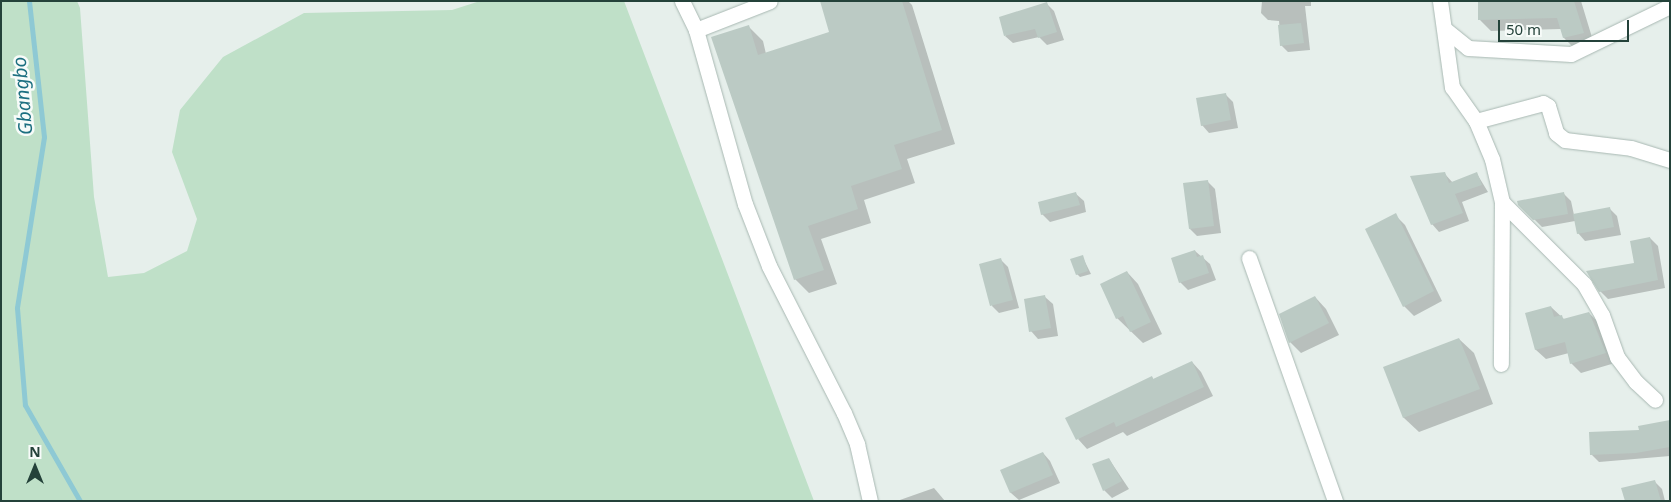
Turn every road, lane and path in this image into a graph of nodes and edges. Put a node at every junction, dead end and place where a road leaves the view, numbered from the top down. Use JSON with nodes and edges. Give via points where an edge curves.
{"nodes":[{"id":1,"x":682,"y":1,"type":"edge"},
{"id":2,"x":770,"y":1,"type":"edge"},
{"id":3,"x":1440,"y":1,"type":"edge"},
{"id":4,"x":1670,"y":6,"type":"edge"},
{"id":5,"x":696,"y":30,"type":"junction"},
{"id":6,"x":1446,"y":30,"type":"junction"},
{"id":7,"x":1476,"y":121,"type":"junction"},
{"id":8,"x":1670,"y":160,"type":"edge"},
{"id":9,"x":1502,"y":202,"type":"junction"},
{"id":10,"x":1248,"y":258,"type":"dead end"},
{"id":11,"x":1501,"y":364,"type":"dead end"},
{"id":12,"x":1655,"y":400,"type":"dead end"},
{"id":13,"x":870,"y":501,"type":"edge"},
{"id":14,"x":1335,"y":501,"type":"edge"}],
"edges":[{"from":1,"to":5,"type":"street"},
{"from":2,"to":5,"type":"street"},
{"from":3,"to":6,"type":"street"},
{"from":4,"to":6,"type":"street","via":[[1571,54],[1468,48]]},
{"from":5,"to":13,"type":"street","via":[[745,204],[769,266],[844,413],[857,444]]},
{"from":6,"to":7,"type":"street","via":[[1452,87]]},
{"from":7,"to":8,"type":"street","via":[[1543,103],[1548,106],[1556,133],[1565,140],[1632,148]]},
{"from":7,"to":9,"type":"street","via":[[1492,159]]},
{"from":9,"to":11,"type":"street"},
{"from":9,"to":12,"type":"street","via":[[1584,284],[1602,315],[1617,357]]},
{"from":10,"to":14,"type":"street"}]}
